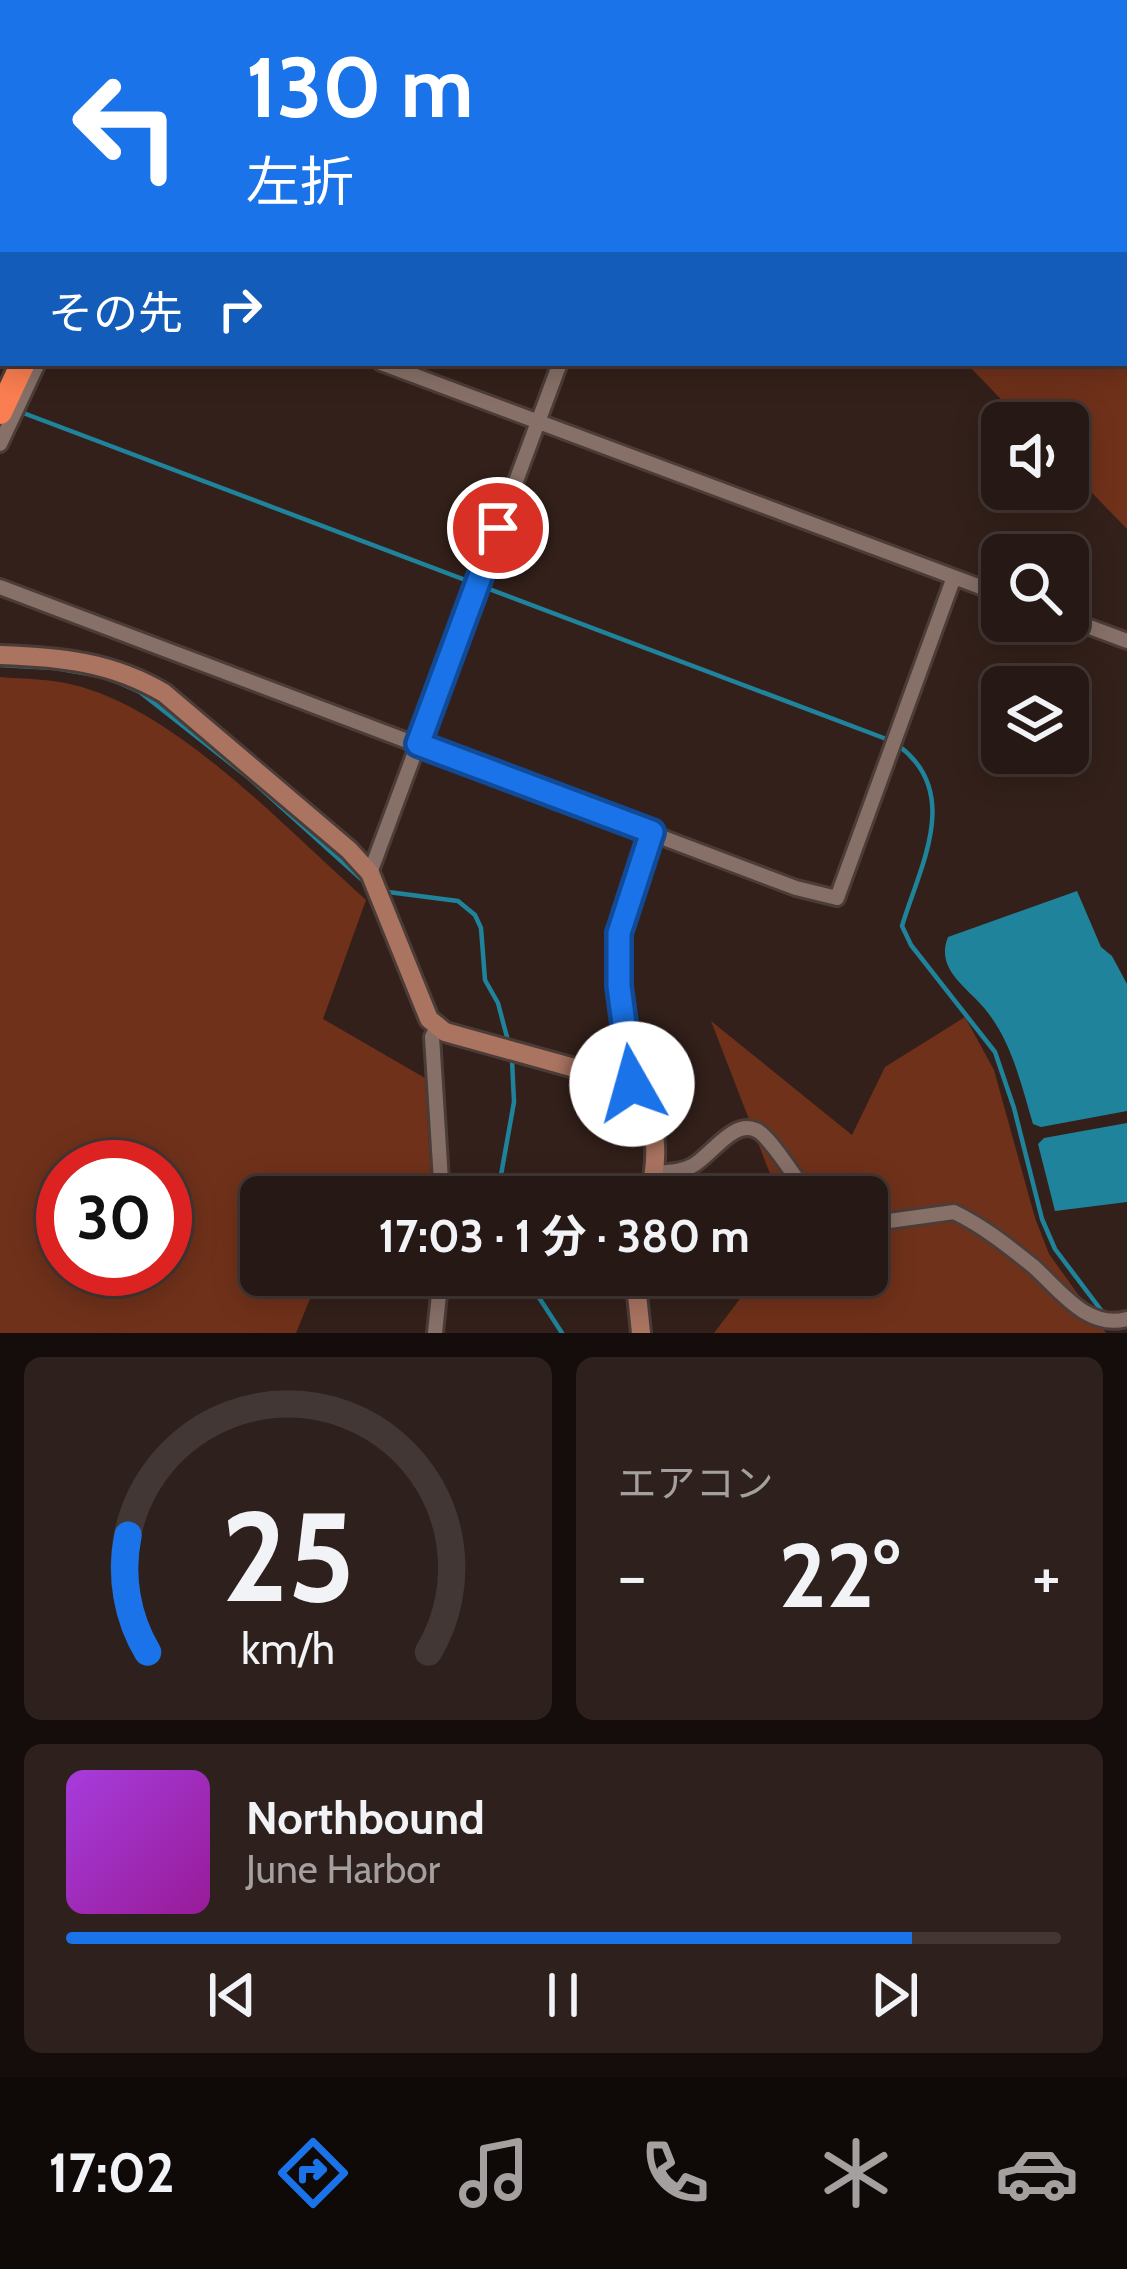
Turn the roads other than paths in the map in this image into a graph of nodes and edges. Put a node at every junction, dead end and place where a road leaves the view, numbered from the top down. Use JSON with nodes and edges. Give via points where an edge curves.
{"nodes":[{"id":1,"x":12,"y":366,"type":"edge"},
{"id":2,"x":22,"y":366,"type":"edge"},
{"id":3,"x":36,"y":366,"type":"edge"},
{"id":4,"x":389,"y":366,"type":"edge"},
{"id":5,"x":559,"y":366,"type":"edge"},
{"id":6,"x":8,"y":406,"type":"edge"},
{"id":7,"x":538,"y":422,"type":"junction"},
{"id":8,"x":0,"y":444,"type":"edge"},
{"id":9,"x":954,"y":577,"type":"junction"},
{"id":10,"x":0,"y":586,"type":"edge"},
{"id":11,"x":981,"y":587,"type":"edge"},
{"id":12,"x":1089,"y":627,"type":"edge"},
{"id":13,"x":1127,"y":641,"type":"edge"},
{"id":14,"x":0,"y":655,"type":"edge"},
{"id":15,"x":418,"y":744,"type":"junction"},
{"id":16,"x":652,"y":832,"type":"junction"},
{"id":17,"x":370,"y":874,"type":"junction"},
{"id":18,"x":436,"y":1027,"type":"junction"},
{"id":19,"x":632,"y":1084,"type":"junction"},
{"id":20,"x":655,"y":1173,"type":"junction"},
{"id":21,"x":441,"y":1176,"type":"edge"},
{"id":22,"x":654,"y":1176,"type":"edge"},
{"id":23,"x":794,"y":1176,"type":"edge"},
{"id":24,"x":888,"y":1221,"type":"edge"},
{"id":25,"x":439,"y":1296,"type":"edge"},
{"id":26,"x":637,"y":1296,"type":"edge"},
{"id":27,"x":1118,"y":1321,"type":"edge"},
{"id":28,"x":435,"y":1333,"type":"edge"},
{"id":29,"x":641,"y":1333,"type":"edge"}],
"edges":[{"from":1,"to":6,"type":"highway"},
{"from":2,"to":6,"type":"highway"},
{"from":3,"to":6,"type":"street"},
{"from":4,"to":7,"type":"street"},
{"from":5,"to":7,"type":"street"},
{"from":6,"to":8,"type":"street"},
{"from":7,"to":9,"type":"street"},
{"from":7,"to":15,"type":"street"},
{"from":9,"to":11,"type":"street"},
{"from":9,"to":16,"type":"street","via":[[837,898]]},
{"from":10,"to":15,"type":"street"},
{"from":12,"to":13,"type":"street"},
{"from":14,"to":17,"type":"street","via":[[102,664],[150,685]]},
{"from":15,"to":16,"type":"street"},
{"from":15,"to":17,"type":"street"},
{"from":16,"to":19,"type":"street","via":[[619,933]]},
{"from":17,"to":18,"type":"street"},
{"from":18,"to":19,"type":"street"},
{"from":18,"to":21,"type":"street"},
{"from":19,"to":20,"type":"street","via":[[656,1136]]},
{"from":20,"to":22,"type":"street"},
{"from":20,"to":23,"type":"street","via":[[696,1165],[749,1128]]},
{"from":24,"to":27,"type":"street","via":[[954,1212],[1072,1304]]},
{"from":25,"to":28,"type":"street"},
{"from":26,"to":29,"type":"street"}]}
